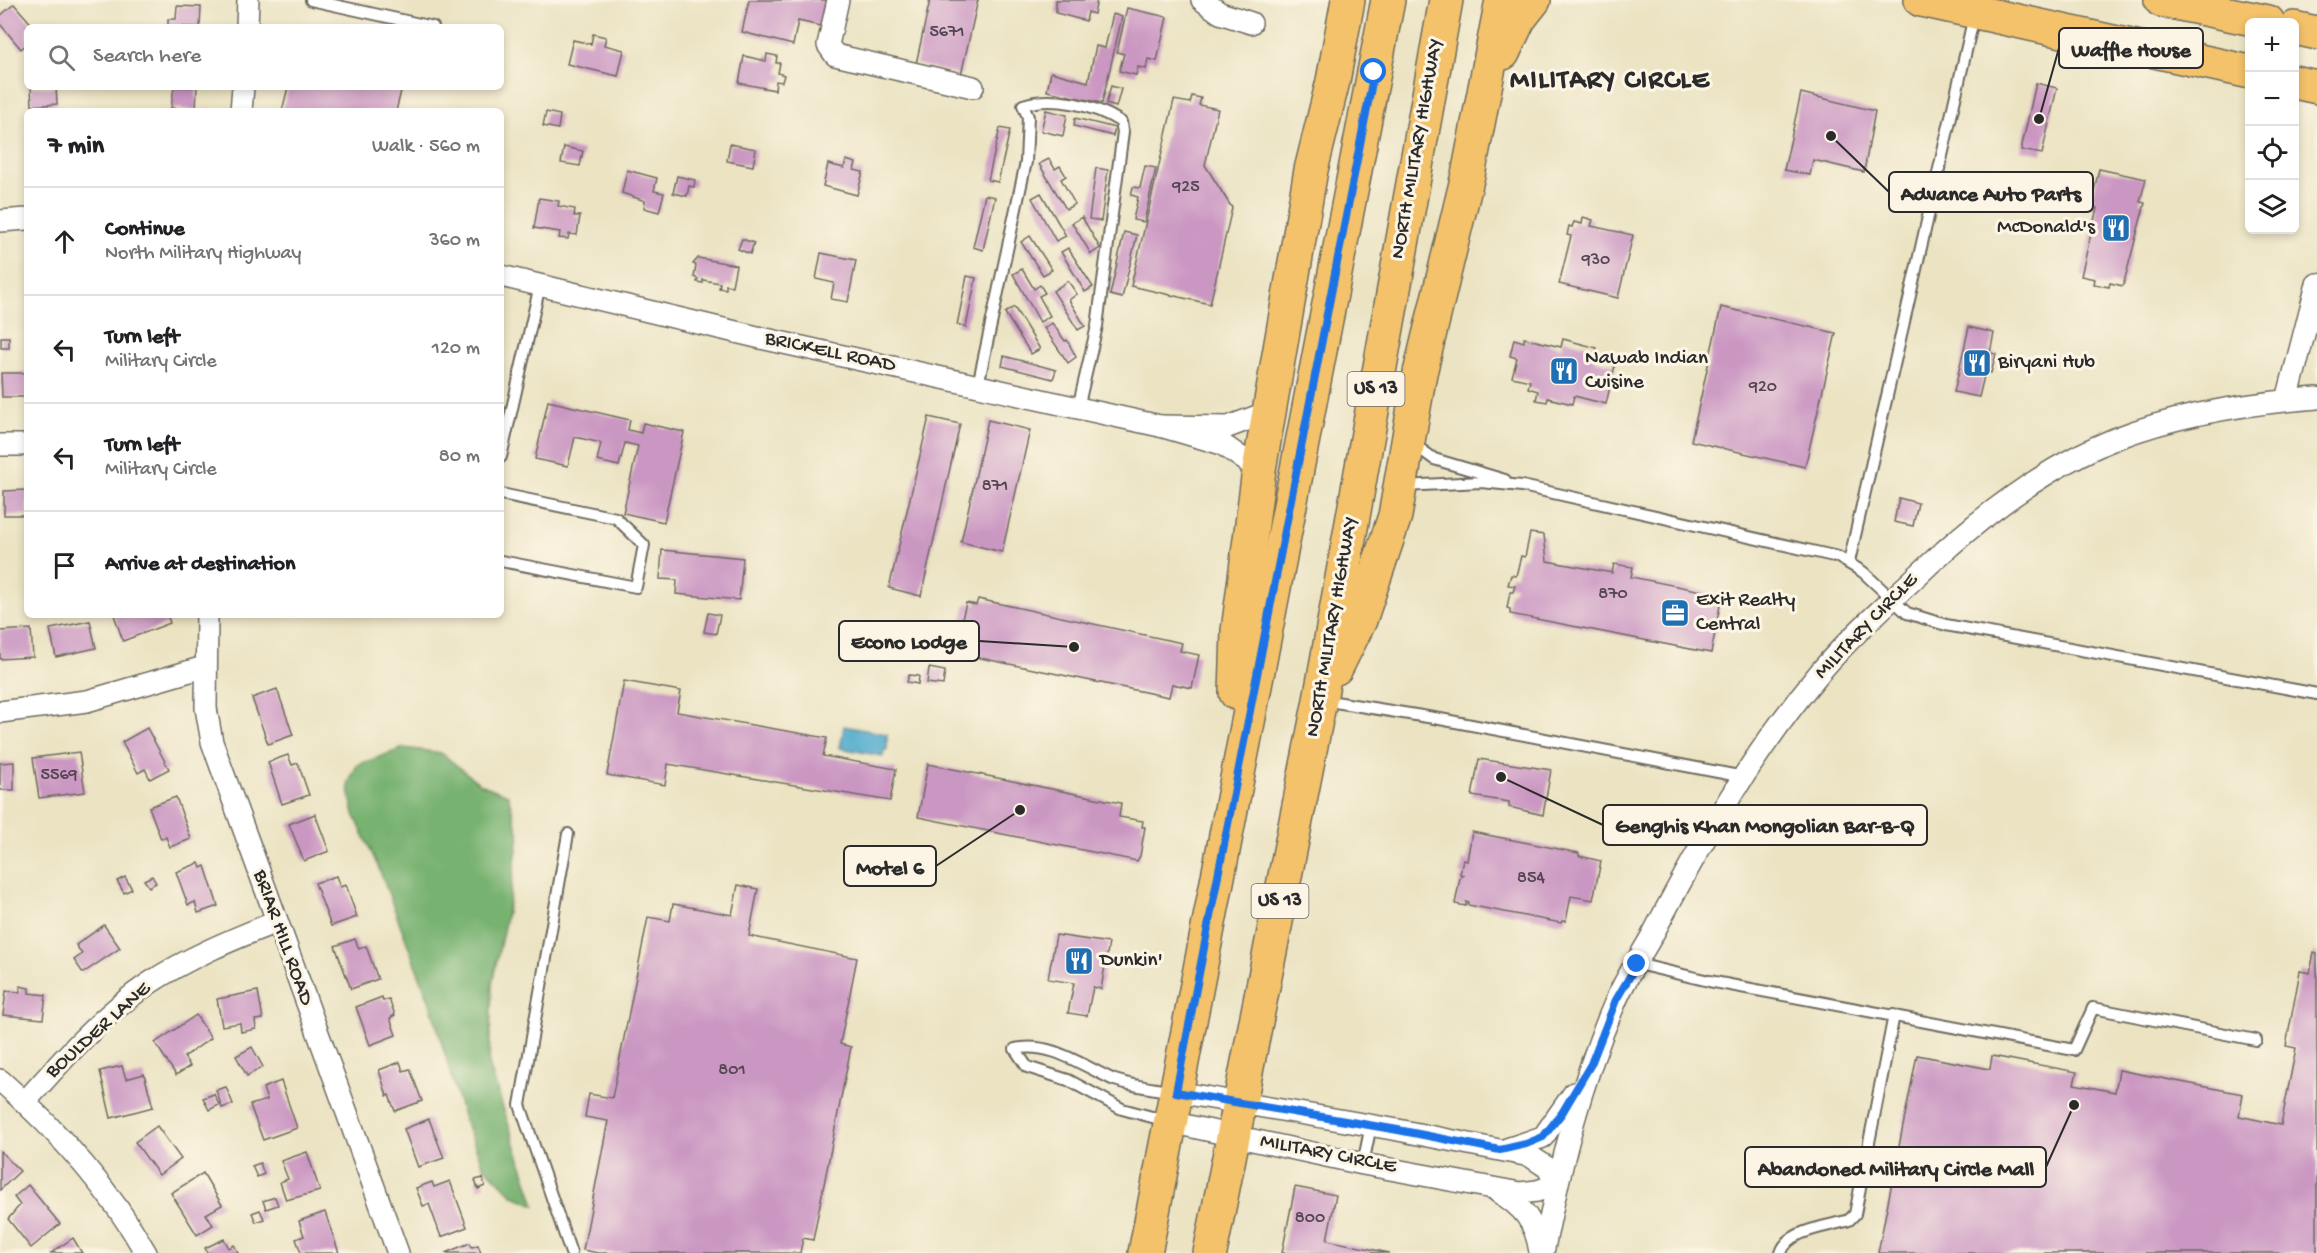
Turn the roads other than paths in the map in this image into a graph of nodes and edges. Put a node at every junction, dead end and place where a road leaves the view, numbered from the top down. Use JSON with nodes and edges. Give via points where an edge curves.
{"nodes":[{"id":1,"x":248,"y":0,"type":"edge"},
{"id":2,"x":311,"y":0,"type":"edge"},
{"id":3,"x":838,"y":0,"type":"edge"},
{"id":4,"x":1202,"y":0,"type":"edge"},
{"id":5,"x":1325,"y":0,"type":"edge"},
{"id":6,"x":1348,"y":0,"type":"edge"},
{"id":7,"x":1388,"y":0,"type":"edge"},
{"id":8,"x":1446,"y":0,"type":"edge"},
{"id":9,"x":1502,"y":0,"type":"edge"},
{"id":10,"x":1534,"y":0,"type":"edge"},
{"id":11,"x":1921,"y":0,"type":"edge"},
{"id":12,"x":2161,"y":0,"type":"edge"},
{"id":13,"x":1975,"y":12,"type":"junction"},
{"id":14,"x":2249,"y":18,"type":"edge"},
{"id":15,"x":1251,"y":23,"type":"dead end"},
{"id":16,"x":247,"y":24,"type":"edge"},
{"id":17,"x":403,"y":24,"type":"edge"},
{"id":18,"x":2299,"y":29,"type":"edge"},
{"id":19,"x":2317,"y":33,"type":"edge"},
{"id":20,"x":2245,"y":71,"type":"edge"},
{"id":21,"x":2299,"y":83,"type":"edge"},
{"id":22,"x":973,"y":87,"type":"dead end"},
{"id":23,"x":2317,"y":87,"type":"edge"},
{"id":24,"x":243,"y":90,"type":"edge"},
{"id":25,"x":1483,"y":96,"type":"junction"},
{"id":26,"x":241,"y":108,"type":"edge"},
{"id":27,"x":24,"y":219,"type":"edge"},
{"id":28,"x":0,"y":220,"type":"edge"},
{"id":29,"x":1293,"y":273,"type":"junction"},
{"id":30,"x":504,"y":277,"type":"edge"},
{"id":31,"x":2317,"y":284,"type":"edge"},
{"id":32,"x":540,"y":285,"type":"junction"},
{"id":33,"x":978,"y":385,"type":"junction"},
{"id":34,"x":2317,"y":398,"type":"edge"},
{"id":35,"x":2287,"y":400,"type":"junction"},
{"id":36,"x":1078,"y":408,"type":"junction"},
{"id":37,"x":1268,"y":412,"type":"junction"},
{"id":38,"x":1160,"y":426,"type":"junction"},
{"id":39,"x":1409,"y":441,"type":"junction"},
{"id":40,"x":504,"y":444,"type":"edge"},
{"id":41,"x":24,"y":445,"type":"edge"},
{"id":42,"x":0,"y":446,"type":"edge"},
{"id":43,"x":1258,"y":470,"type":"junction"},
{"id":44,"x":1401,"y":486,"type":"junction"},
{"id":45,"x":1522,"y":486,"type":"junction"},
{"id":46,"x":504,"y":495,"type":"edge"},
{"id":47,"x":504,"y":562,"type":"edge"},
{"id":48,"x":1849,"y":562,"type":"junction"},
{"id":49,"x":1892,"y":599,"type":"junction"},
{"id":50,"x":207,"y":618,"type":"edge"},
{"id":51,"x":204,"y":667,"type":"junction"},
{"id":52,"x":2317,"y":694,"type":"edge"},
{"id":53,"x":1320,"y":700,"type":"junction"},
{"id":54,"x":0,"y":712,"type":"edge"},
{"id":55,"x":1744,"y":777,"type":"junction"},
{"id":56,"x":1233,"y":787,"type":"junction"},
{"id":57,"x":568,"y":834,"type":"dead end"},
{"id":58,"x":276,"y":922,"type":"junction"},
{"id":59,"x":1637,"y":964,"type":"junction"},
{"id":60,"x":1894,"y":1015,"type":"junction"},
{"id":61,"x":2256,"y":1040,"type":"dead end"},
{"id":62,"x":1591,"y":1064,"type":"junction"},
{"id":63,"x":0,"y":1080,"type":"edge"},
{"id":64,"x":25,"y":1102,"type":"junction"},
{"id":65,"x":1240,"y":1102,"type":"junction"},
{"id":66,"x":1173,"y":1107,"type":"junction"},
{"id":67,"x":1371,"y":1125,"type":"junction"},
{"id":68,"x":1234,"y":1136,"type":"junction"},
{"id":69,"x":1500,"y":1150,"type":"junction"},
{"id":70,"x":1363,"y":1164,"type":"junction"},
{"id":71,"x":1556,"y":1185,"type":"junction"},
{"id":72,"x":1487,"y":1186,"type":"junction"},
{"id":73,"x":146,"y":1253,"type":"edge"},
{"id":74,"x":398,"y":1253,"type":"edge"},
{"id":75,"x":571,"y":1253,"type":"edge"},
{"id":76,"x":1145,"y":1253,"type":"edge"},
{"id":77,"x":1210,"y":1253,"type":"edge"},
{"id":78,"x":1541,"y":1253,"type":"edge"},
{"id":79,"x":1781,"y":1253,"type":"edge"}],
"edges":[{"from":1,"to":16,"type":"street"},
{"from":2,"to":17,"type":"lane"},
{"from":3,"to":22,"type":"street","via":[[828,45],[835,55]]},
{"from":4,"to":15,"type":"street","via":[[1221,13]]},
{"from":5,"to":29,"type":"main road"},
{"from":6,"to":29,"type":"main road"},
{"from":7,"to":56,"type":"main road"},
{"from":8,"to":53,"type":"main road","name":"NORTH MILITARY HIGHWAY","number":"US 13"},
{"from":9,"to":25,"type":"main road"},
{"from":10,"to":25,"type":"main road","via":[[1519,19]]},
{"from":11,"to":13,"type":"main road"},
{"from":12,"to":14,"type":"main road"},
{"from":13,"to":20,"type":"main road"},
{"from":13,"to":48,"type":"lane"},
{"from":18,"to":19,"type":"main road"},
{"from":21,"to":23,"type":"main road"},
{"from":24,"to":26,"type":"street"},
{"from":25,"to":39,"type":"main road","via":[[1420,373]]},
{"from":27,"to":28,"type":"street"},
{"from":29,"to":37,"type":"main road"},
{"from":30,"to":32,"type":"street","name":"BRICKELL ROAD"},
{"from":31,"to":35,"type":"street"},
{"from":32,"to":33,"type":"street","name":"BRICKELL ROAD"},
{"from":32,"to":40,"type":"lane"},
{"from":33,"to":36,"type":"street","name":"BRICKELL ROAD"},
{"from":33,"to":36,"type":"lane","via":[[1026,162],[1028,117],[1023,105],[1038,100],[1060,102],[1113,117],[1121,122],[1123,132],[1097,326]]},
{"from":34,"to":35,"type":"street","name":"MILITARY CIRCLE"},
{"from":35,"to":49,"type":"street","name":"MILITARY CIRCLE","via":[[2185,418],[2134,432],[2096,448],[2024,488],[1992,511]]},
{"from":36,"to":38,"type":"street","name":"BRICKELL ROAD"},
{"from":37,"to":38,"type":"street","name":"BRICKELL ROAD","via":[[1228,427]]},
{"from":37,"to":43,"type":"main road"},
{"from":38,"to":43,"type":"street","name":"BRICKELL ROAD","via":[[1222,444]]},
{"from":39,"to":44,"type":"main road"},
{"from":39,"to":45,"type":"lane","via":[[1434,459]]},
{"from":41,"to":42,"type":"street"},
{"from":43,"to":56,"type":"main road","via":[[1238,631]]},
{"from":44,"to":45,"type":"lane","via":[[1481,482]]},
{"from":44,"to":53,"type":"main road","via":[[1395,516],[1360,620]]},
{"from":45,"to":48,"type":"lane"},
{"from":46,"to":47,"type":"lane","via":[[616,518],[644,545],[636,587]]},
{"from":48,"to":49,"type":"lane"},
{"from":49,"to":52,"type":"lane","via":[[1912,615],[1946,625]]},
{"from":49,"to":55,"type":"street","name":"MILITARY CIRCLE","via":[[1823,669]]},
{"from":50,"to":51,"type":"street","name":"BRIAR HILL ROAD"},
{"from":51,"to":54,"type":"street","via":[[87,700]]},
{"from":51,"to":58,"type":"street","name":"BRIAR HILL ROAD","via":[[212,742]]},
{"from":53,"to":55,"type":"lane"},
{"from":53,"to":65,"type":"main road","name":"NORTH MILITARY HIGHWAY","number":"US 13"},
{"from":55,"to":59,"type":"street","name":"MILITARY CIRCLE","via":[[1715,820]]},
{"from":56,"to":66,"type":"main road"},
{"from":57,"to":75,"type":"lane","via":[[520,1105]]},
{"from":58,"to":64,"type":"street","name":"BOULDER LANE","via":[[148,984],[69,1052]]},
{"from":58,"to":74,"type":"street","name":"BRIAR HILL ROAD"},
{"from":59,"to":60,"type":"lane"},
{"from":59,"to":62,"type":"street","name":"MILITARY CIRCLE","via":[[1616,1000]]},
{"from":60,"to":61,"type":"lane","via":[[2074,1050],[2093,1008]]},
{"from":60,"to":79,"type":"lane","via":[[1855,1214],[1849,1220],[1792,1237]]},
{"from":62,"to":69,"type":"street","name":"MILITARY CIRCLE","via":[[1543,1137]]},
{"from":62,"to":71,"type":"street","name":"MILITARY CIRCLE"},
{"from":63,"to":64,"type":"street"},
{"from":64,"to":73,"type":"street","via":[[101,1184]]},
{"from":65,"to":66,"type":"street","name":"MILITARY CIRCLE"},
{"from":65,"to":67,"type":"street","name":"MILITARY CIRCLE"},
{"from":65,"to":68,"type":"main road","name":"NORTH MILITARY HIGHWAY","number":"US 13"},
{"from":66,"to":66,"type":"lane","via":[[1063,1054],[1030,1045],[1015,1049],[1027,1067],[1068,1080],[1122,1109]]},
{"from":66,"to":68,"type":"street","name":"MILITARY CIRCLE"},
{"from":66,"to":76,"type":"main road"},
{"from":67,"to":69,"type":"street","name":"MILITARY CIRCLE"},
{"from":67,"to":70,"type":"lane"},
{"from":68,"to":70,"type":"street","name":"MILITARY CIRCLE"},
{"from":68,"to":77,"type":"main road","name":"NORTH MILITARY HIGHWAY","number":"US 13"},
{"from":69,"to":71,"type":"street","name":"MILITARY CIRCLE","via":[[1542,1162]]},
{"from":70,"to":72,"type":"street","name":"MILITARY CIRCLE"},
{"from":71,"to":72,"type":"street","name":"MILITARY CIRCLE","via":[[1520,1193]]},
{"from":71,"to":78,"type":"street","name":"MILITARY CIRCLE"},
{"from":72,"to":78,"type":"street","name":"MILITARY CIRCLE","via":[[1526,1213],[1538,1235]]}]}
